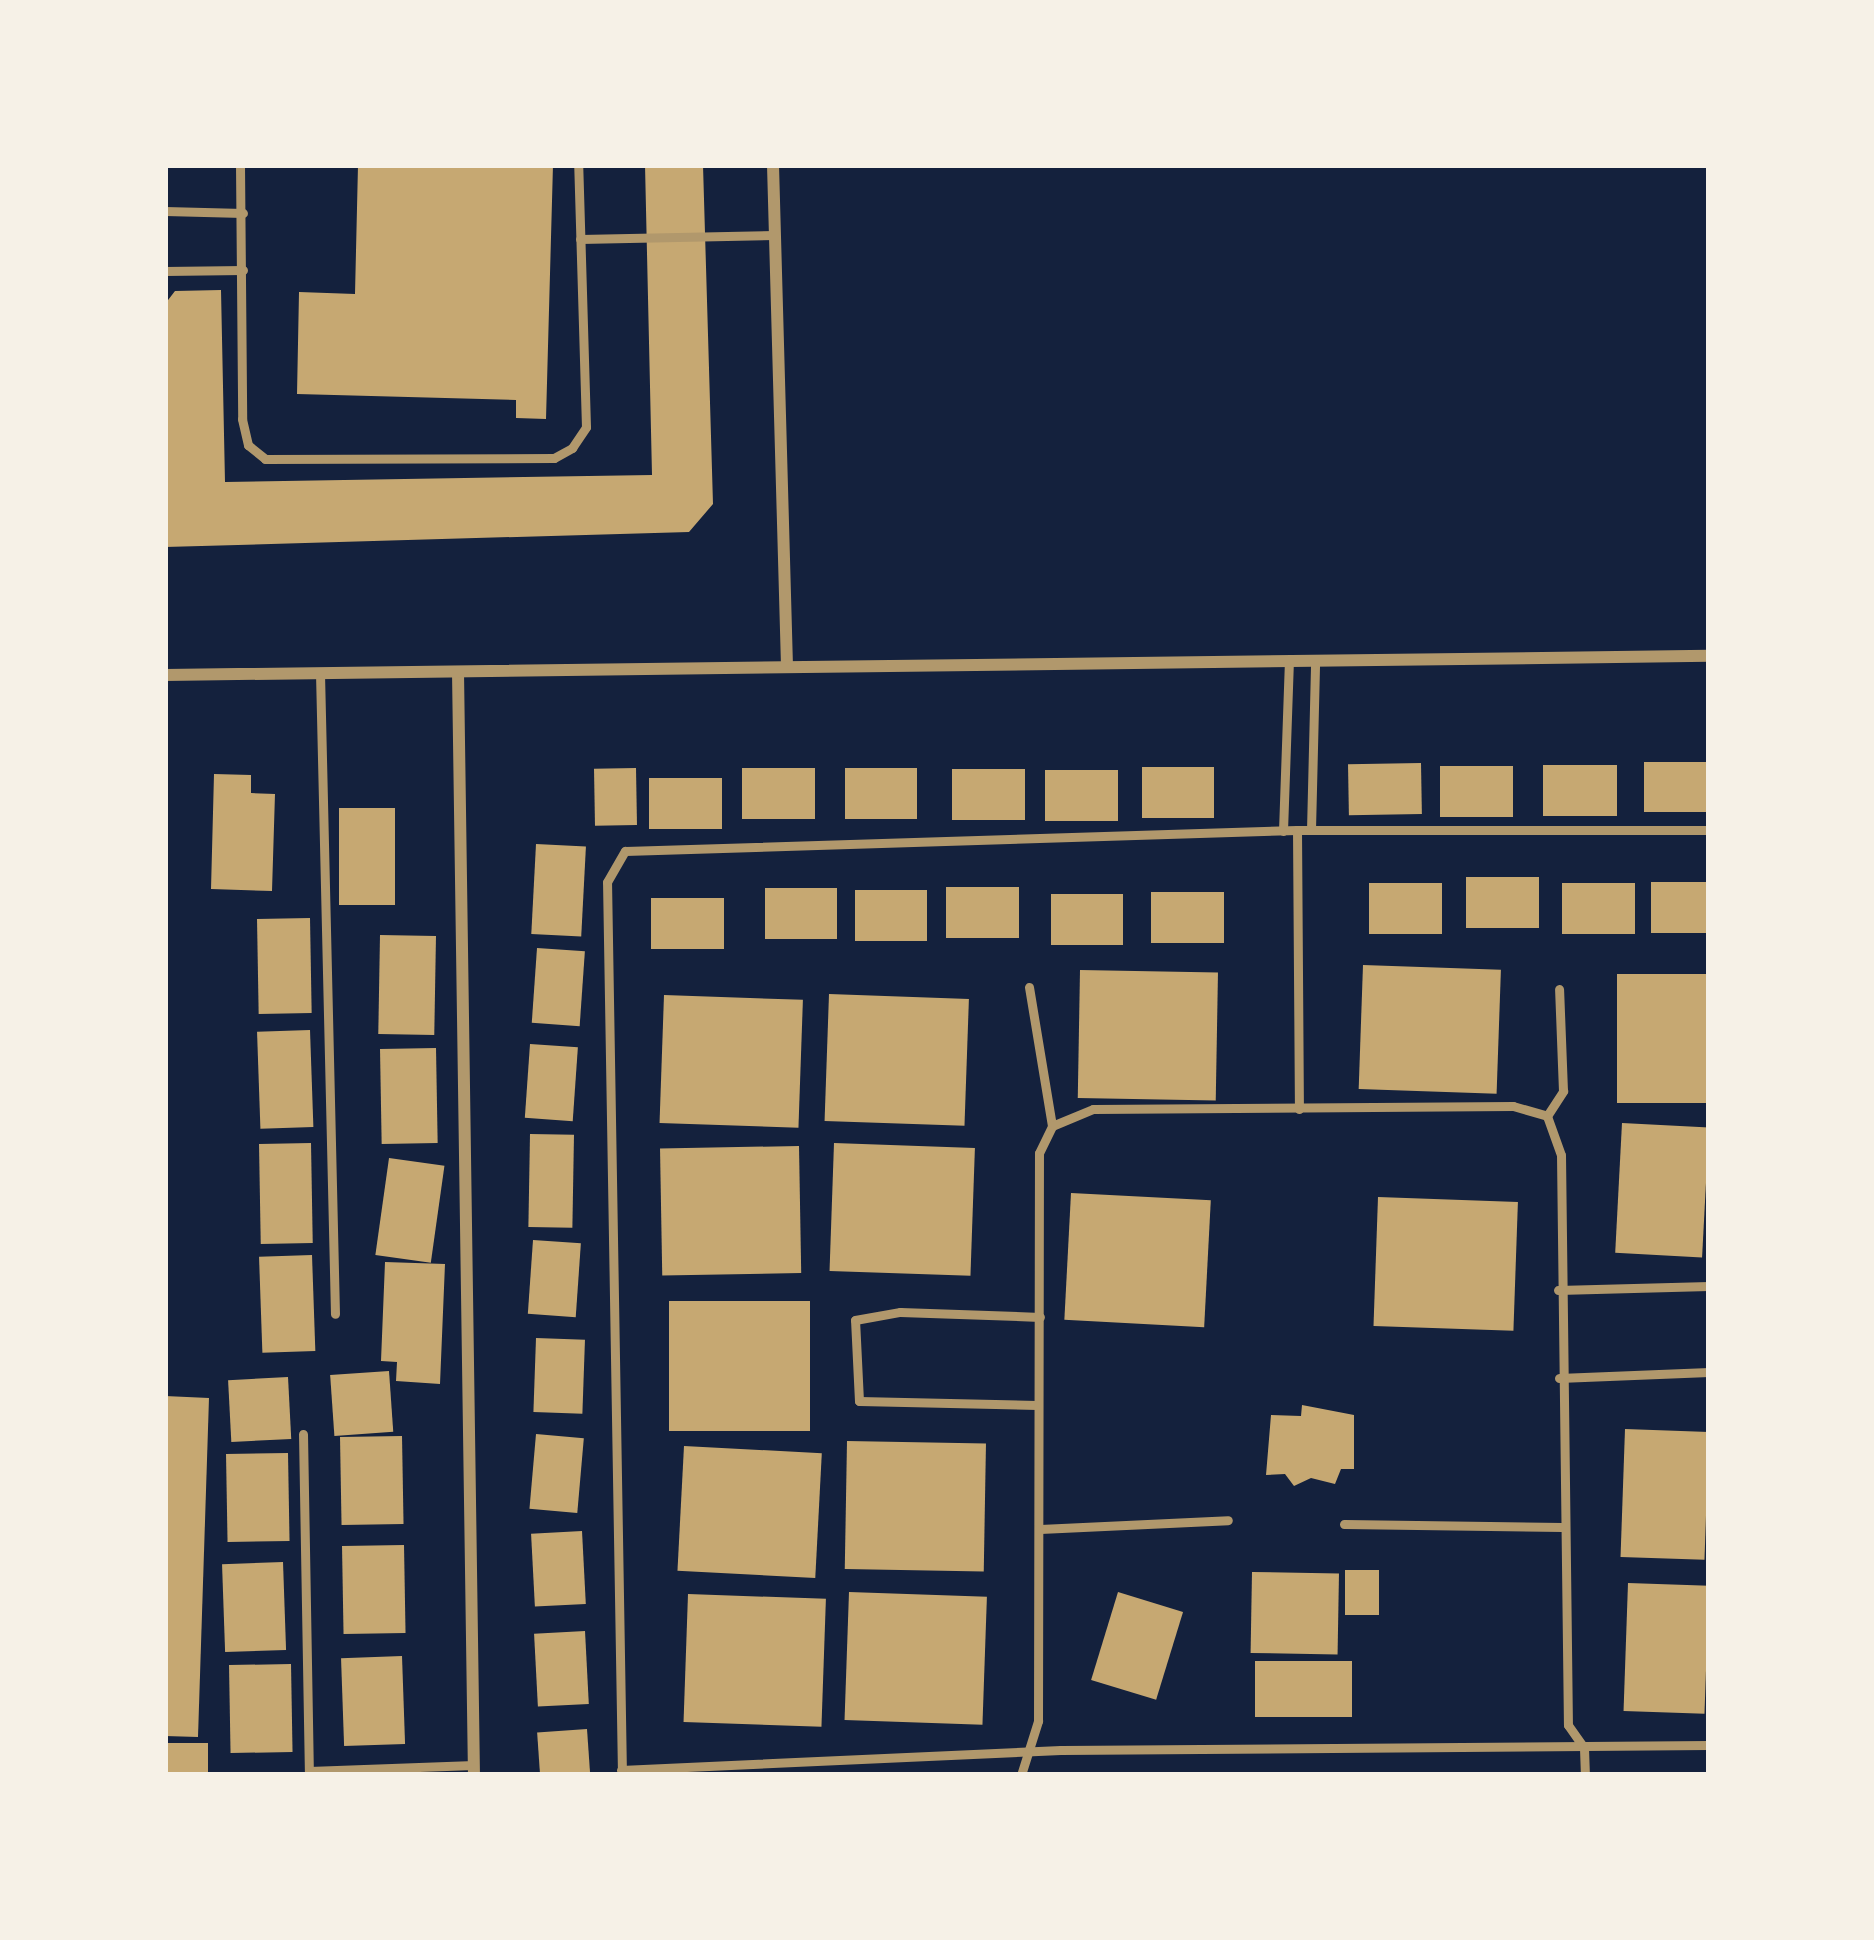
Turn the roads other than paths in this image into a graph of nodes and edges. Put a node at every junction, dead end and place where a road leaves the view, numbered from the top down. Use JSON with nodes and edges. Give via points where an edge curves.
{"nodes":[{"id":1,"x":240,"y":165,"type":"edge"},
{"id":2,"x":578,"y":165,"type":"edge"},
{"id":3,"x":773,"y":165,"type":"edge"},
{"id":4,"x":165,"y":212,"type":"edge"},
{"id":5,"x":243,"y":213,"type":"junction"},
{"id":6,"x":775,"y":236,"type":"junction"},
{"id":7,"x":580,"y":239,"type":"junction"},
{"id":8,"x":243,"y":270,"type":"junction"},
{"id":9,"x":165,"y":271,"type":"edge"},
{"id":10,"x":1709,"y":656,"type":"edge"},
{"id":11,"x":1288,"y":662,"type":"junction"},
{"id":12,"x":1315,"y":662,"type":"junction"},
{"id":13,"x":787,"y":667,"type":"junction"},
{"id":14,"x":458,"y":672,"type":"junction"},
{"id":15,"x":320,"y":673,"type":"junction"},
{"id":16,"x":165,"y":675,"type":"edge"},
{"id":17,"x":1297,"y":830,"type":"junction"},
{"id":18,"x":1311,"y":830,"type":"junction"},
{"id":19,"x":1709,"y":830,"type":"edge"},
{"id":20,"x":1283,"y":831,"type":"junction"},
{"id":21,"x":1029,"y":987,"type":"dead end"},
{"id":22,"x":1559,"y":988,"type":"dead end"},
{"id":23,"x":1299,"y":1108,"type":"junction"},
{"id":24,"x":1547,"y":1116,"type":"junction"},
{"id":25,"x":1052,"y":1126,"type":"junction"},
{"id":26,"x":1709,"y":1286,"type":"edge"},
{"id":27,"x":1558,"y":1290,"type":"junction"},
{"id":28,"x":335,"y":1314,"type":"dead end"},
{"id":29,"x":1040,"y":1317,"type":"junction"},
{"id":30,"x":1709,"y":1372,"type":"edge"},
{"id":31,"x":1559,"y":1378,"type":"junction"},
{"id":32,"x":1037,"y":1405,"type":"junction"},
{"id":33,"x":302,"y":1434,"type":"dead end"},
{"id":34,"x":1228,"y":1520,"type":"dead end"},
{"id":35,"x":1344,"y":1524,"type":"dead end"},
{"id":36,"x":1562,"y":1527,"type":"junction"},
{"id":37,"x":1040,"y":1529,"type":"junction"},
{"id":38,"x":1709,"y":1745,"type":"edge"},
{"id":39,"x":1584,"y":1748,"type":"junction"},
{"id":40,"x":1030,"y":1752,"type":"junction"},
{"id":41,"x":474,"y":1770,"type":"edge"},
{"id":42,"x":309,"y":1773,"type":"edge"},
{"id":43,"x":622,"y":1773,"type":"edge"},
{"id":44,"x":1022,"y":1775,"type":"edge"},
{"id":45,"x":1586,"y":1775,"type":"edge"}],
"edges":[{"from":1,"to":5,"type":"lane"},
{"from":2,"to":7,"type":"lane"},
{"from":3,"to":6,"type":"street"},
{"from":4,"to":5,"type":"lane"},
{"from":5,"to":8,"type":"lane"},
{"from":6,"to":7,"type":"lane"},
{"from":6,"to":13,"type":"street"},
{"from":7,"to":8,"type":"lane","via":[[586,427],[554,458],[266,459],[248,445],[242,419]]},
{"from":8,"to":9,"type":"lane"},
{"from":10,"to":12,"type":"street"},
{"from":11,"to":12,"type":"street"},
{"from":11,"to":13,"type":"street"},
{"from":11,"to":20,"type":"lane"},
{"from":12,"to":18,"type":"lane"},
{"from":13,"to":14,"type":"street"},
{"from":14,"to":15,"type":"street"},
{"from":14,"to":41,"type":"street"},
{"from":15,"to":16,"type":"street"},
{"from":15,"to":28,"type":"lane"},
{"from":17,"to":18,"type":"lane"},
{"from":17,"to":20,"type":"lane"},
{"from":17,"to":23,"type":"lane"},
{"from":18,"to":19,"type":"lane"},
{"from":20,"to":43,"type":"lane","via":[[642,848],[614,862],[608,883]]},
{"from":21,"to":25,"type":"lane"},
{"from":22,"to":24,"type":"lane","via":[[1564,1080]]},
{"from":23,"to":24,"type":"lane","via":[[1514,1106]]},
{"from":23,"to":25,"type":"lane","via":[[1093,1109]]},
{"from":24,"to":27,"type":"lane","via":[[1562,1154]]},
{"from":25,"to":29,"type":"lane","via":[[1040,1153]]},
{"from":26,"to":27,"type":"lane"},
{"from":27,"to":31,"type":"lane"},
{"from":29,"to":32,"type":"lane"},
{"from":29,"to":32,"type":"lane","via":[[900,1312],[855,1320],[860,1401]]},
{"from":30,"to":31,"type":"lane"},
{"from":31,"to":36,"type":"lane"},
{"from":32,"to":37,"type":"lane"},
{"from":33,"to":42,"type":"lane"},
{"from":34,"to":37,"type":"lane"},
{"from":35,"to":36,"type":"lane"},
{"from":36,"to":39,"type":"lane","via":[[1568,1726]]},
{"from":37,"to":40,"type":"lane","via":[[1038,1721]]},
{"from":38,"to":39,"type":"lane"},
{"from":39,"to":40,"type":"lane"},
{"from":39,"to":45,"type":"lane"},
{"from":40,"to":43,"type":"lane"},
{"from":40,"to":44,"type":"lane"},
{"from":41,"to":42,"type":"lane"}]}
